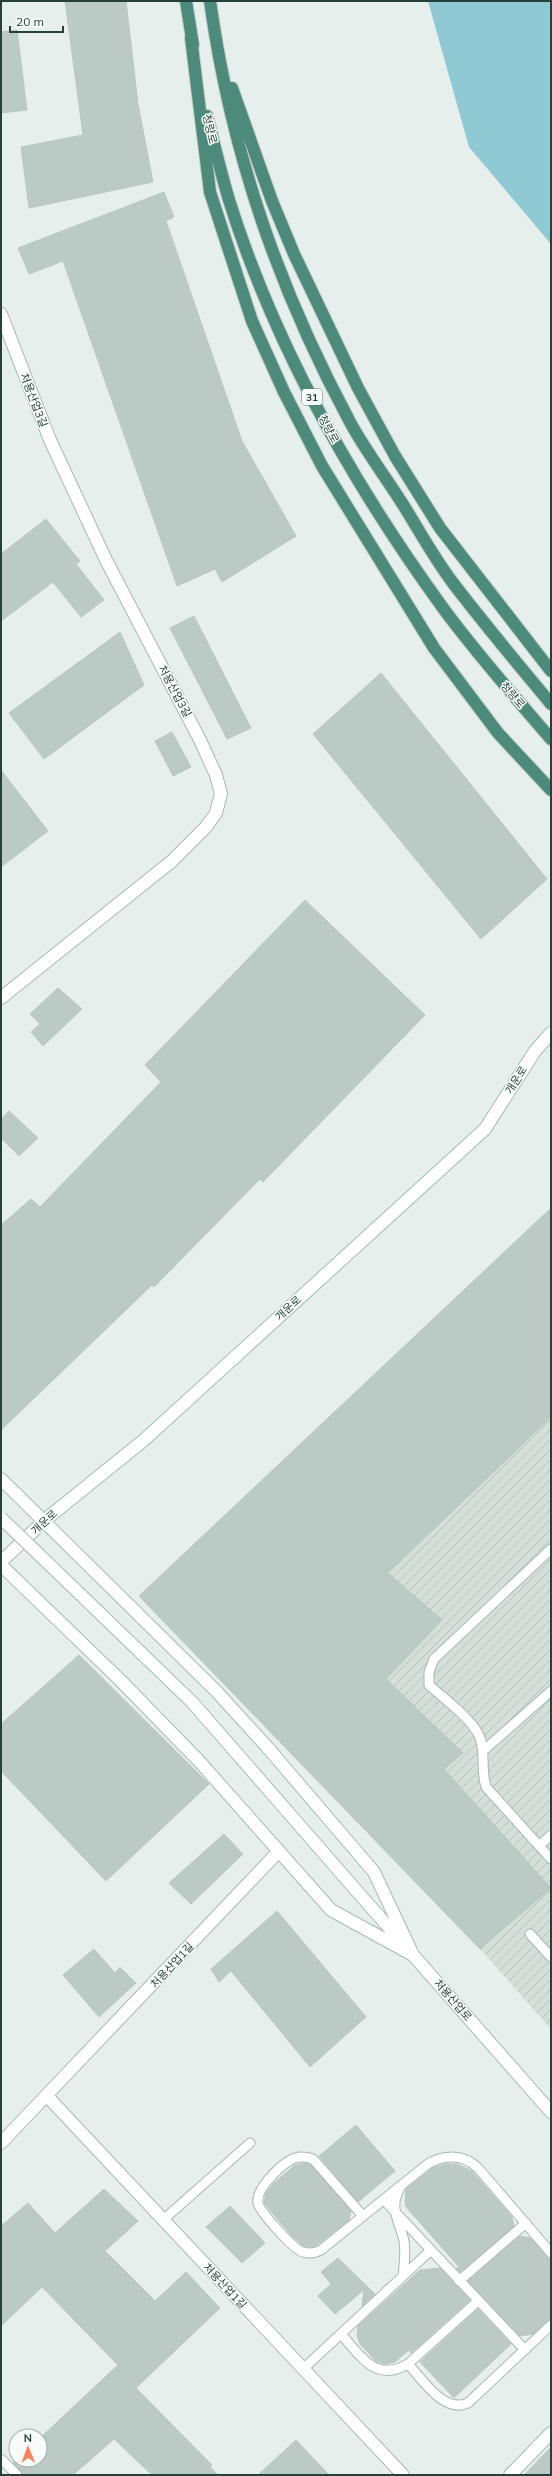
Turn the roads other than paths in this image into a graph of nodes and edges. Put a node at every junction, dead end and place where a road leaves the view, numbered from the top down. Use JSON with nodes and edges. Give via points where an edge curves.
{"nodes":[{"id":1,"x":186,"y":1,"type":"edge"},
{"id":2,"x":210,"y":1,"type":"edge"},
{"id":3,"x":192,"y":38,"type":"junction"},
{"id":4,"x":216,"y":43,"type":"junction"},
{"id":5,"x":1,"y":314,"type":"edge"},
{"id":6,"x":551,"y":671,"type":"edge"},
{"id":7,"x":551,"y":704,"type":"edge"},
{"id":8,"x":551,"y":739,"type":"edge"},
{"id":9,"x":550,"y":788,"type":"edge"},
{"id":10,"x":1,"y":998,"type":"edge"},
{"id":11,"x":551,"y":1033,"type":"edge"},
{"id":12,"x":1,"y":1479,"type":"edge"},
{"id":13,"x":1,"y":1518,"type":"edge"},
{"id":14,"x":45,"y":1520,"type":"junction"},
{"id":15,"x":551,"y":1551,"type":"edge"},
{"id":16,"x":1,"y":1564,"type":"edge"},
{"id":17,"x":551,"y":1691,"type":"edge"},
{"id":18,"x":483,"y":1751,"type":"junction"},
{"id":19,"x":551,"y":1836,"type":"edge"},
{"id":20,"x":539,"y":1846,"type":"junction"},
{"id":21,"x":280,"y":1851,"type":"junction"},
{"id":22,"x":551,"y":1860,"type":"edge"},
{"id":23,"x":530,"y":1934,"type":"dead end"},
{"id":24,"x":413,"y":1954,"type":"junction"},
{"id":25,"x":551,"y":1956,"type":"edge"},
{"id":26,"x":47,"y":2096,"type":"junction"},
{"id":27,"x":551,"y":2112,"type":"edge"},
{"id":28,"x":1,"y":2143,"type":"edge"},
{"id":29,"x":250,"y":2143,"type":"dead end"},
{"id":30,"x":404,"y":2184,"type":"junction"},
{"id":31,"x":384,"y":2200,"type":"junction"},
{"id":32,"x":394,"y":2210,"type":"junction"},
{"id":33,"x":363,"y":2216,"type":"junction"},
{"id":34,"x":163,"y":2220,"type":"junction"},
{"id":35,"x":526,"y":2224,"type":"junction"},
{"id":36,"x":430,"y":2251,"type":"junction"},
{"id":37,"x":551,"y":2253,"type":"edge"},
{"id":38,"x":403,"y":2276,"type":"junction"},
{"id":39,"x":459,"y":2281,"type":"junction"},
{"id":40,"x":478,"y":2301,"type":"junction"},
{"id":41,"x":551,"y":2325,"type":"edge"},
{"id":42,"x":341,"y":2334,"type":"junction"},
{"id":43,"x":525,"y":2350,"type":"junction"},
{"id":44,"x":408,"y":2364,"type":"junction"},
{"id":45,"x":303,"y":2369,"type":"junction"},
{"id":46,"x":551,"y":2433,"type":"edge"},
{"id":47,"x":1,"y":2459,"type":"edge"},
{"id":48,"x":17,"y":2475,"type":"edge"},
{"id":49,"x":403,"y":2475,"type":"edge"},
{"id":50,"x":510,"y":2475,"type":"edge"}],
"edges":[{"from":1,"to":3,"type":"highway","name":"청량로","number":"31"},
{"from":2,"to":4,"type":"highway","name":"청량로","number":"31"},
{"from":3,"to":8,"type":"highway","name":"청량로","number":"31","via":[[206,113],[229,199],[248,254],[310,393],[355,477],[393,536],[444,609]]},
{"from":3,"to":9,"type":"highway","via":[[210,192],[252,322],[284,392],[322,466],[434,648],[498,733]]},
{"from":4,"to":6,"type":"highway","via":[[272,201],[294,254],[358,388],[391,449],[440,528]]},
{"from":4,"to":7,"type":"highway","name":"청량로","number":"31","via":[[238,146],[256,209],[294,303],[351,424],[452,582]]},
{"from":5,"to":10,"type":"main road","name":"처용산업3길","via":[[50,440],[106,560],[200,740],[216,775],[221,794],[216,813],[206,827],[172,861]]},
{"from":11,"to":14,"type":"main road","name":"개운로","via":[[535,1051],[485,1129],[144,1440]]},
{"from":12,"to":14,"type":"main road"},
{"from":13,"to":24,"type":"main road","name":"처용산업로","bridge":true,"via":[[192,1702]]},
{"from":14,"to":16,"type":"main road","name":"개운로"},
{"from":14,"to":24,"type":"main road","via":[[217,1692],[374,1872]]},
{"from":15,"to":18,"type":"lane","via":[[434,1659],[429,1672],[429,1685],[477,1729]]},
{"from":16,"to":21,"type":"main road","via":[[189,1750]]},
{"from":17,"to":18,"type":"lane"},
{"from":18,"to":20,"type":"lane","via":[[482,1774],[486,1787]]},
{"from":19,"to":20,"type":"lane"},
{"from":20,"to":22,"type":"lane"},
{"from":21,"to":24,"type":"main road","via":[[331,1910]]},
{"from":21,"to":26,"type":"main road","name":"처용산업1길"},
{"from":23,"to":25,"type":"lane"},
{"from":24,"to":27,"type":"main road","name":"처용산업로"},
{"from":26,"to":28,"type":"main road","name":"처용산업1길"},
{"from":26,"to":34,"type":"main road","name":"처용산업1길"},
{"from":29,"to":34,"type":"lane"},
{"from":30,"to":31,"type":"lane"},
{"from":30,"to":32,"type":"lane","via":[[396,2196]]},
{"from":30,"to":35,"type":"lane","via":[[438,2159],[466,2159],[478,2168]]},
{"from":31,"to":32,"type":"lane"},
{"from":31,"to":33,"type":"lane"},
{"from":32,"to":36,"type":"lane"},
{"from":32,"to":38,"type":"lane","via":[[404,2243]]},
{"from":33,"to":33,"type":"lane","via":[[321,2250],[316,2253],[303,2253],[292,2245],[262,2210],[258,2195],[260,2188],[290,2160],[306,2157],[313,2159]]},
{"from":34,"to":45,"type":"main road","name":"처용산업1길"},
{"from":35,"to":37,"type":"lane"},
{"from":35,"to":39,"type":"lane"},
{"from":36,"to":38,"type":"lane"},
{"from":36,"to":39,"type":"lane"},
{"from":38,"to":42,"type":"lane"},
{"from":39,"to":40,"type":"lane"},
{"from":40,"to":43,"type":"lane"},
{"from":40,"to":44,"type":"lane"},
{"from":41,"to":43,"type":"lane"},
{"from":42,"to":44,"type":"lane","via":[[372,2368],[392,2371]]},
{"from":42,"to":45,"type":"lane"},
{"from":43,"to":44,"type":"lane","via":[[468,2403],[461,2406],[446,2403]]},
{"from":45,"to":49,"type":"main road","name":"처용산업1길"},
{"from":46,"to":50,"type":"main road"},
{"from":47,"to":48,"type":"lane"}]}
